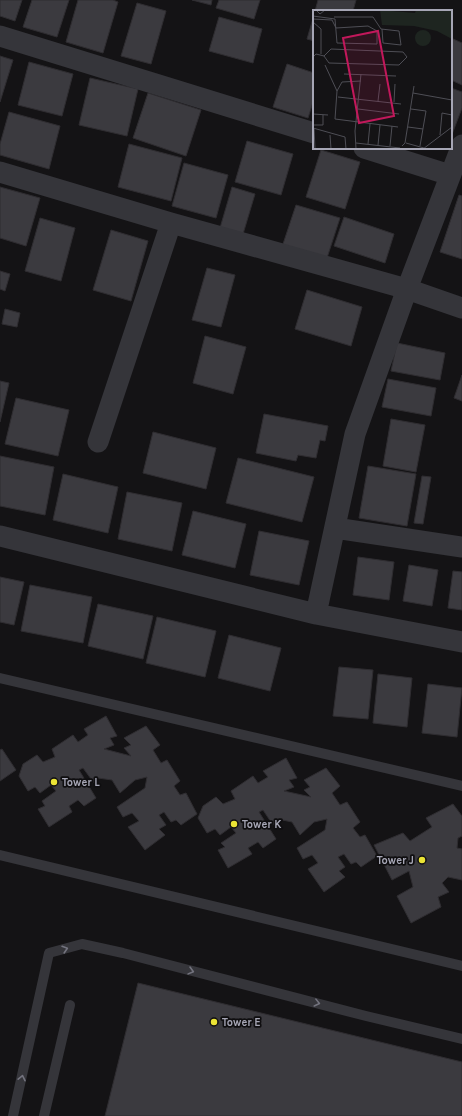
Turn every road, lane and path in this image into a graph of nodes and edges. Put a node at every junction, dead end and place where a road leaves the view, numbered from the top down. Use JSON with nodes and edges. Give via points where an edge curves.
{"nodes":[{"id":1,"x":0,"y":36,"type":"edge"},
{"id":2,"x":313,"y":133,"type":"edge"},
{"id":3,"x":462,"y":145,"type":"edge"},
{"id":4,"x":367,"y":149,"type":"edge"},
{"id":5,"x":0,"y":172,"type":"edge"},
{"id":6,"x":450,"y":175,"type":"junction"},
{"id":7,"x":171,"y":223,"type":"junction"},
{"id":8,"x":407,"y":289,"type":"junction"},
{"id":9,"x":462,"y":308,"type":"edge"},
{"id":10,"x":98,"y":442,"type":"dead end"},
{"id":11,"x":335,"y":528,"type":"junction"},
{"id":12,"x":0,"y":536,"type":"edge"},
{"id":13,"x":462,"y":547,"type":"edge"},
{"id":14,"x":316,"y":614,"type":"junction"},
{"id":15,"x":462,"y":642,"type":"edge"},
{"id":16,"x":0,"y":678,"type":"edge"},
{"id":17,"x":462,"y":786,"type":"edge"},
{"id":18,"x":0,"y":855,"type":"edge"},
{"id":19,"x":462,"y":966,"type":"edge"},
{"id":20,"x":70,"y":1005,"type":"dead end"},
{"id":21,"x":462,"y":1039,"type":"edge"},
{"id":22,"x":13,"y":1116,"type":"edge"},
{"id":23,"x":44,"y":1116,"type":"edge"}],
"edges":[{"from":1,"to":2,"type":"street"},
{"from":3,"to":6,"type":"street"},
{"from":4,"to":6,"type":"street"},
{"from":5,"to":7,"type":"street"},
{"from":6,"to":8,"type":"street"},
{"from":7,"to":8,"type":"street"},
{"from":7,"to":10,"type":"street"},
{"from":8,"to":9,"type":"street"},
{"from":8,"to":11,"type":"street","via":[[355,434]]},
{"from":11,"to":13,"type":"street"},
{"from":11,"to":14,"type":"street"},
{"from":12,"to":14,"type":"street"},
{"from":14,"to":15,"type":"street"},
{"from":16,"to":17,"type":"lane"},
{"from":18,"to":19,"type":"lane"},
{"from":20,"to":23,"type":"lane"},
{"from":22,"to":21,"type":"lane","one_way":true,"via":[[49,954],[82,944]]}]}
